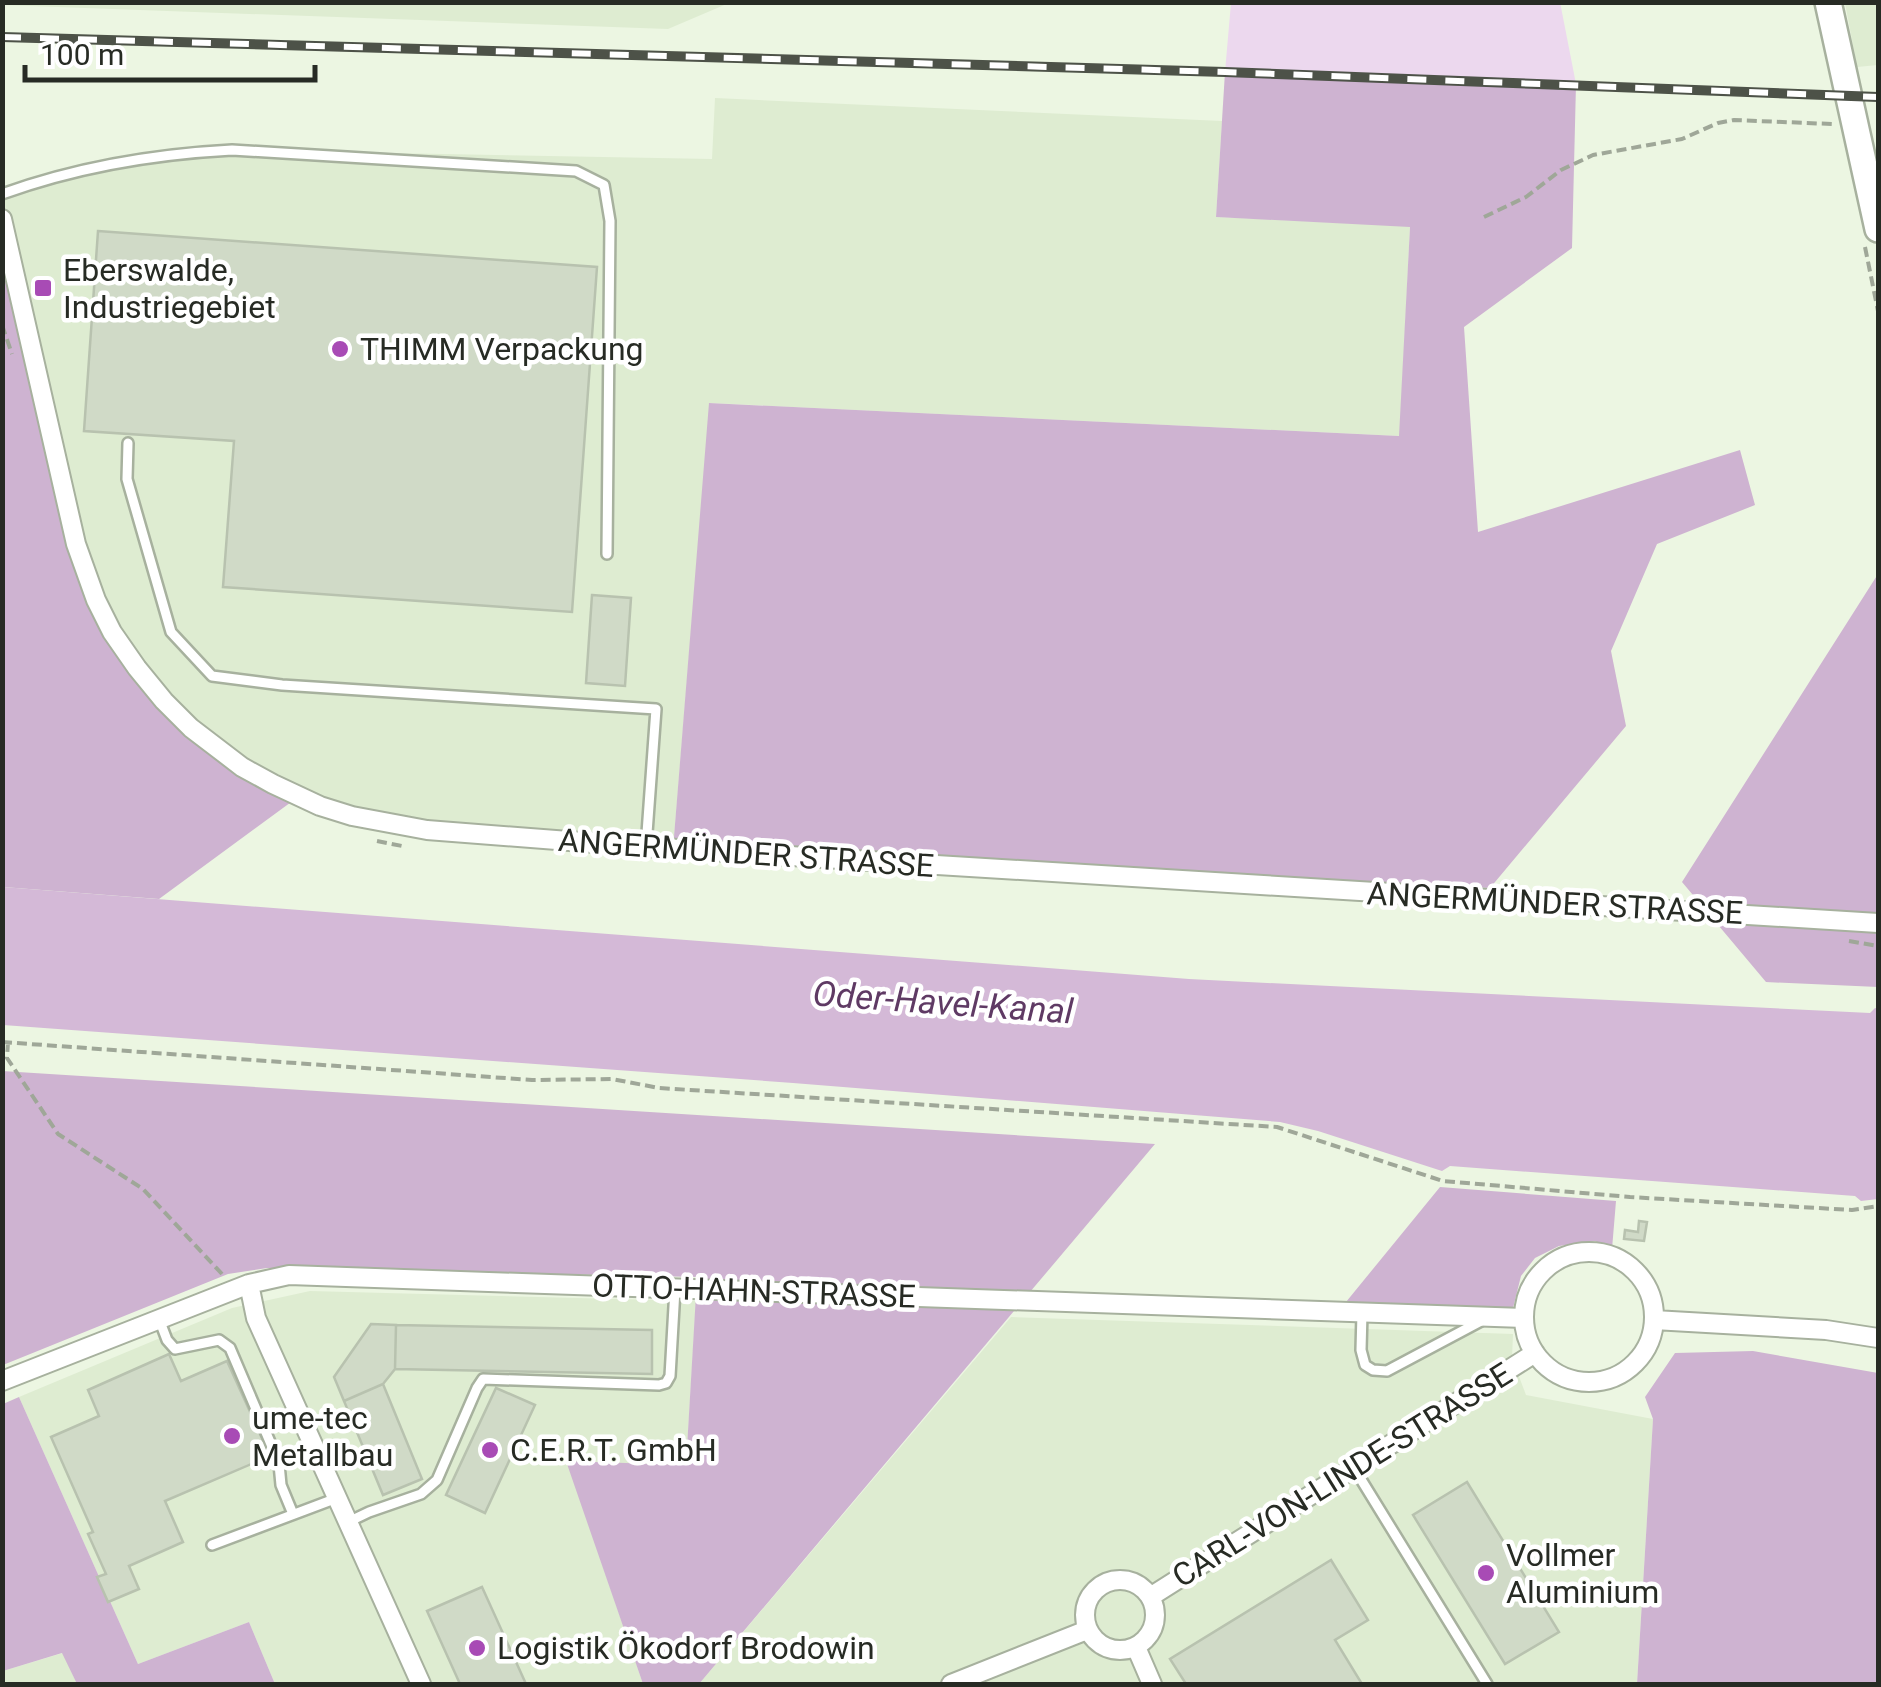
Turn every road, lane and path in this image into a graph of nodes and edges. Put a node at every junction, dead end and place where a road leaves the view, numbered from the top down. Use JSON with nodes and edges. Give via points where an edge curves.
{"nodes":[{"id":1,"x":1828,"y":2,"type":"edge"},
{"id":2,"x":1841,"y":124,"type":"dead end"},
{"id":3,"x":2,"y":194,"type":"edge"},
{"id":4,"x":1484,"y":217,"type":"dead end"},
{"id":5,"x":2,"y":219,"type":"edge"},
{"id":6,"x":1878,"y":229,"type":"edge"},
{"id":7,"x":2,"y":325,"type":"edge"},
{"id":8,"x":12,"y":354,"type":"dead end"},
{"id":9,"x":128,"y":443,"type":"dead end"},
{"id":10,"x":607,"y":554,"type":"dead end"},
{"id":11,"x":375,"y":841,"type":"dead end"},
{"id":12,"x":408,"y":846,"type":"dead end"},
{"id":13,"x":646,"y":847,"type":"junction"},
{"id":14,"x":1878,"y":923,"type":"edge"},
{"id":15,"x":1835,"y":938,"type":"dead end"},
{"id":16,"x":1878,"y":946,"type":"edge"},
{"id":17,"x":5,"y":1042,"type":"edge"},
{"id":18,"x":1878,"y":1206,"type":"edge"},
{"id":19,"x":242,"y":1286,"type":"junction"},
{"id":20,"x":676,"y":1289,"type":"junction"},
{"id":21,"x":1362,"y":1313,"type":"junction"},
{"id":22,"x":1489,"y":1317,"type":"junction"},
{"id":23,"x":1524,"y":1318,"type":"junction"},
{"id":24,"x":159,"y":1320,"type":"junction"},
{"id":25,"x":1654,"y":1320,"type":"junction"},
{"id":26,"x":1878,"y":1338,"type":"edge"},
{"id":27,"x":1535,"y":1353,"type":"junction"},
{"id":28,"x":2,"y":1381,"type":"edge"},
{"id":29,"x":1354,"y":1468,"type":"junction"},
{"id":30,"x":337,"y":1498,"type":"junction"},
{"id":31,"x":293,"y":1514,"type":"junction"},
{"id":32,"x":348,"y":1522,"type":"junction"},
{"id":33,"x":212,"y":1544,"type":"dead end"},
{"id":34,"x":1150,"y":1596,"type":"junction"},
{"id":35,"x":1087,"y":1630,"type":"junction"},
{"id":36,"x":1136,"y":1647,"type":"junction"},
{"id":37,"x":421,"y":1684,"type":"edge"},
{"id":38,"x":951,"y":1684,"type":"edge"},
{"id":39,"x":1152,"y":1684,"type":"edge"},
{"id":40,"x":1487,"y":1684,"type":"edge"}],
"edges":[{"from":1,"to":6,"type":"main road"},
{"from":2,"to":4,"type":"path","via":[[1734,120],[1682,140],[1594,155]]},
{"from":3,"to":10,"type":"lane","via":[[144,159],[232,150],[576,171],[604,184],[610,221]]},
{"from":5,"to":13,"type":"street","name":"ANGERMÜNDER STRASSE","via":[[85,574],[112,632],[191,728],[273,784],[352,816],[427,830]]},
{"from":7,"to":8,"type":"path"},
{"from":9,"to":13,"type":"lane","via":[[126,480],[170,632],[212,676],[656,709]]},
{"from":11,"to":12,"type":"path"},
{"from":13,"to":14,"type":"street","name":"ANGERMÜNDER STRASSE"},
{"from":15,"to":16,"type":"path"},
{"from":17,"to":18,"type":"path","via":[[1277,1127],[1444,1181],[1852,1210]]},
{"from":17,"to":19,"type":"path","via":[[7,1058],[58,1134],[143,1190]]},
{"from":19,"to":20,"type":"street","name":"OTTO-HAHN-STRASSE","via":[[289,1275]]},
{"from":19,"to":24,"type":"street","name":"OTTO-HAHN-STRASSE"},
{"from":19,"to":30,"type":"street"},
{"from":20,"to":21,"type":"street","name":"OTTO-HAHN-STRASSE"},
{"from":20,"to":32,"type":"lane","via":[[666,1383],[483,1379],[437,1480],[422,1494]]},
{"from":21,"to":22,"type":"street","name":"OTTO-HAHN-STRASSE"},
{"from":21,"to":22,"type":"lane","via":[[1366,1365],[1387,1371]]},
{"from":22,"to":23,"type":"street","name":"OTTO-HAHN-STRASSE"},
{"from":23,"to":25,"type":"street","via":[[1527,1297],[1551,1264],[1590,1252],[1611,1255],[1643,1280]]},
{"from":23,"to":27,"type":"street"},
{"from":24,"to":28,"type":"street","name":"OTTO-HAHN-STRASSE"},
{"from":24,"to":31,"type":"lane","via":[[175,1349],[218,1340],[230,1348]]},
{"from":25,"to":26,"type":"street"},
{"from":25,"to":27,"type":"street","via":[[1640,1358],[1607,1380],[1567,1378]]},
{"from":27,"to":29,"type":"street","name":"CARL-VON-LINDE-STRASSE"},
{"from":29,"to":34,"type":"street","name":"CARL-VON-LINDE-STRASSE"},
{"from":29,"to":40,"type":"lane"},
{"from":30,"to":31,"type":"lane"},
{"from":30,"to":32,"type":"street"},
{"from":31,"to":33,"type":"lane"},
{"from":32,"to":37,"type":"street"},
{"from":34,"to":35,"type":"street","name":"CARL-VON-LINDE-STRASSE","via":[[1131,1582],[1103,1584],[1085,1608]]},
{"from":34,"to":36,"type":"street","name":"CARL-VON-LINDE-STRASSE","via":[[1153,1627]]},
{"from":35,"to":36,"type":"street","via":[[1107,1648]]},
{"from":35,"to":38,"type":"street"},
{"from":36,"to":39,"type":"street"}]}
